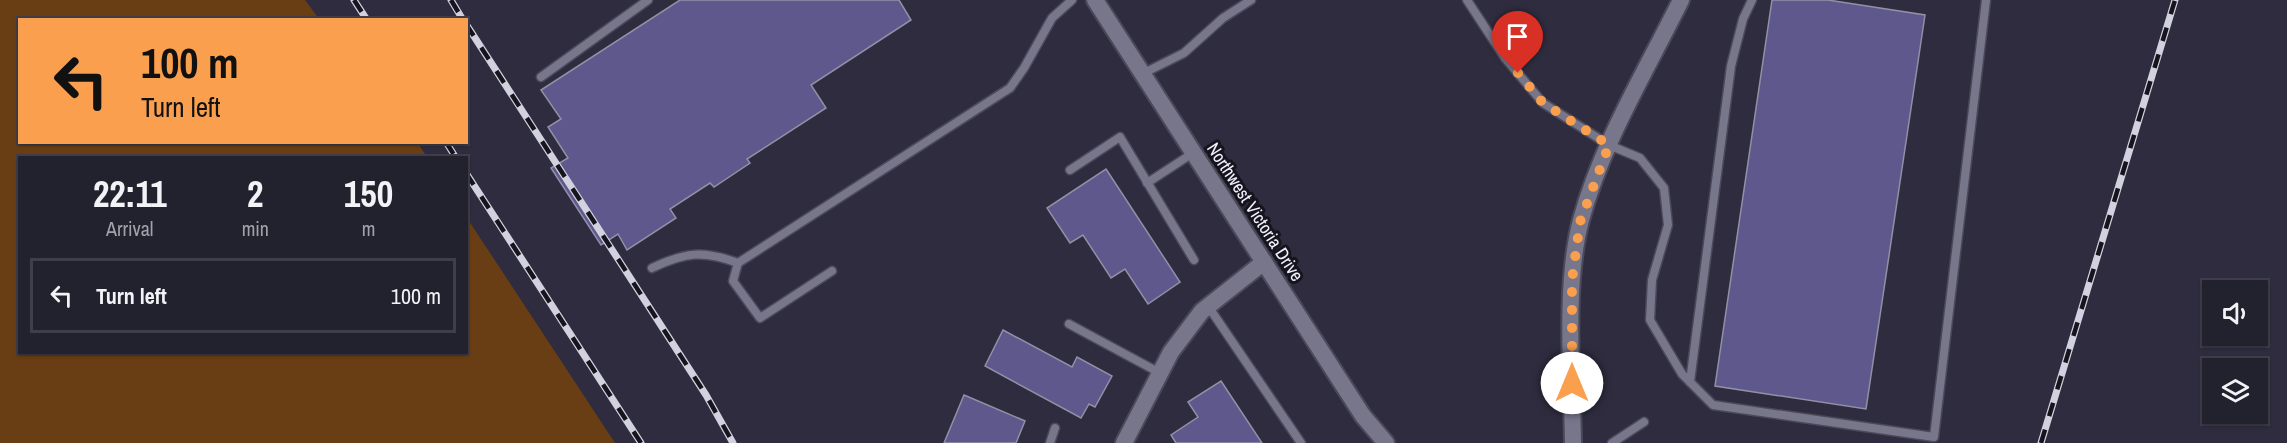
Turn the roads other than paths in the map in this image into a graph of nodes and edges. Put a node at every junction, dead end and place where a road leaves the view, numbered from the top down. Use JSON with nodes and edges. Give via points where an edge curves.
{"nodes":[{"id":1,"x":648,"y":0,"type":"edge"},
{"id":2,"x":1072,"y":0,"type":"edge"},
{"id":3,"x":1095,"y":0,"type":"edge"},
{"id":4,"x":1251,"y":0,"type":"edge"},
{"id":5,"x":1467,"y":0,"type":"edge"},
{"id":6,"x":1681,"y":0,"type":"edge"},
{"id":7,"x":1752,"y":0,"type":"edge"},
{"id":8,"x":1986,"y":0,"type":"edge"},
{"id":9,"x":1142,"y":74,"type":"junction"},
{"id":10,"x":541,"y":77,"type":"dead end"},
{"id":11,"x":1609,"y":145,"type":"junction"},
{"id":12,"x":1193,"y":153,"type":"junction"},
{"id":13,"x":1070,"y":170,"type":"dead end"},
{"id":14,"x":1147,"y":183,"type":"junction"},
{"id":15,"x":1194,"y":260,"type":"dead end"},
{"id":16,"x":1263,"y":262,"type":"junction"},
{"id":17,"x":738,"y":263,"type":"junction"},
{"id":18,"x":652,"y":268,"type":"dead end"},
{"id":19,"x":832,"y":271,"type":"dead end"},
{"id":20,"x":1208,"y":306,"type":"junction"},
{"id":21,"x":1069,"y":324,"type":"dead end"},
{"id":22,"x":1160,"y":373,"type":"junction"},
{"id":23,"x":1690,"y":382,"type":"junction"},
{"id":24,"x":1644,"y":422,"type":"dead end"},
{"id":25,"x":1055,"y":428,"type":"dead end"},
{"id":26,"x":1050,"y":443,"type":"edge"},
{"id":27,"x":1124,"y":443,"type":"edge"},
{"id":28,"x":1301,"y":443,"type":"edge"},
{"id":29,"x":1386,"y":443,"type":"edge"},
{"id":30,"x":1573,"y":443,"type":"edge"},
{"id":31,"x":1612,"y":443,"type":"edge"}],
"edges":[{"from":1,"to":10,"type":"lane"},
{"from":2,"to":17,"type":"lane","via":[[1052,18],[1010,88]]},
{"from":3,"to":9,"type":"street","name":"Northwest Victoria Drive"},
{"from":4,"to":9,"type":"lane","via":[[1223,18],[1184,53]]},
{"from":5,"to":11,"type":"lane","via":[[1505,58],[1543,103]]},
{"from":6,"to":11,"type":"street"},
{"from":7,"to":23,"type":"lane","via":[[1731,66]]},
{"from":8,"to":23,"type":"lane","via":[[1934,437],[1713,405]]},
{"from":9,"to":12,"type":"street","name":"Northwest Victoria Drive"},
{"from":11,"to":23,"type":"lane","via":[[1640,158],[1664,188],[1668,225],[1652,280],[1650,320]]},
{"from":11,"to":30,"type":"street","via":[[1580,222],[1572,280]]},
{"from":12,"to":14,"type":"lane"},
{"from":12,"to":16,"type":"street","name":"Northwest Victoria Drive"},
{"from":13,"to":14,"type":"lane","via":[[1120,137]]},
{"from":14,"to":15,"type":"lane"},
{"from":16,"to":20,"type":"street"},
{"from":16,"to":29,"type":"street","name":"Northwest Victoria Drive","via":[[1363,417]]},
{"from":17,"to":18,"type":"lane","via":[[717,255],[689,253]]},
{"from":17,"to":19,"type":"lane","via":[[733,281],[760,318]]},
{"from":20,"to":22,"type":"street","via":[[1171,352]]},
{"from":20,"to":28,"type":"lane"},
{"from":21,"to":22,"type":"lane"},
{"from":22,"to":27,"type":"street"},
{"from":24,"to":31,"type":"lane"},
{"from":25,"to":26,"type":"lane"}]}
